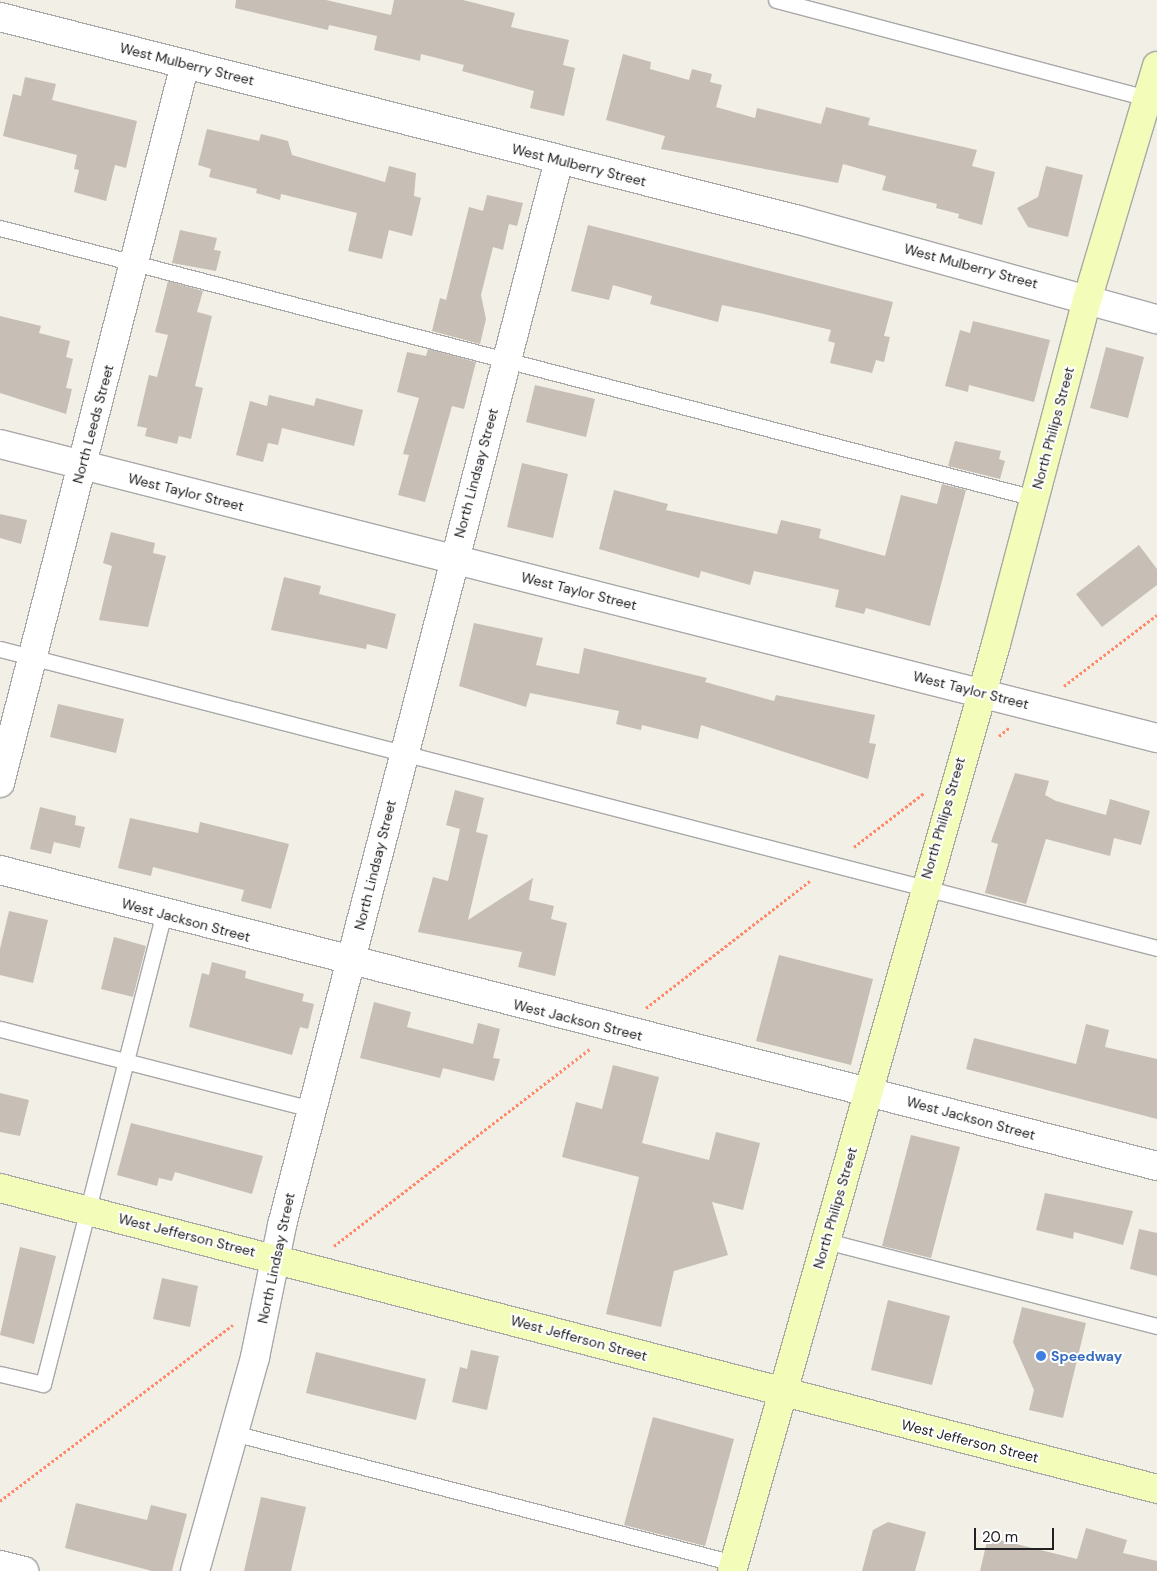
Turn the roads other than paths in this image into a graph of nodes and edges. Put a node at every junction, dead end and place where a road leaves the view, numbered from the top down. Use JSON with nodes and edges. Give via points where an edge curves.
{"nodes":[{"id":1,"x":776,"y":0,"type":"edge"},
{"id":2,"x":0,"y":17,"type":"edge"},
{"id":3,"x":186,"y":64,"type":"junction"},
{"id":4,"x":1157,"y":66,"type":"edge"},
{"id":5,"x":1147,"y":98,"type":"junction"},
{"id":6,"x":559,"y":160,"type":"junction"},
{"id":7,"x":0,"y":228,"type":"edge"},
{"id":8,"x":134,"y":262,"type":"junction"},
{"id":9,"x":1088,"y":297,"type":"junction"},
{"id":10,"x":1157,"y":318,"type":"edge"},
{"id":11,"x":506,"y":362,"type":"junction"},
{"id":12,"x":0,"y":444,"type":"edge"},
{"id":13,"x":82,"y":465,"type":"junction"},
{"id":14,"x":1034,"y":498,"type":"junction"},
{"id":15,"x":452,"y":559,"type":"junction"},
{"id":16,"x":0,"y":649,"type":"edge"},
{"id":17,"x":32,"y":657,"type":"junction"},
{"id":18,"x":981,"y":693,"type":"junction"},
{"id":19,"x":1157,"y":738,"type":"edge"},
{"id":20,"x":404,"y":752,"type":"junction"},
{"id":21,"x":0,"y":783,"type":"edge"},
{"id":22,"x":0,"y":870,"type":"edge"},
{"id":23,"x":922,"y":890,"type":"junction"},
{"id":24,"x":164,"y":914,"type":"junction"},
{"id":25,"x":1157,"y":948,"type":"edge"},
{"id":26,"x":351,"y":962,"type":"junction"},
{"id":27,"x":0,"y":1029,"type":"edge"},
{"id":28,"x":127,"y":1062,"type":"junction"},
{"id":29,"x":867,"y":1091,"type":"junction"},
{"id":30,"x":312,"y":1109,"type":"junction"},
{"id":31,"x":1157,"y":1166,"type":"edge"},
{"id":32,"x":0,"y":1188,"type":"edge"},
{"id":33,"x":86,"y":1210,"type":"junction"},
{"id":34,"x":826,"y":1240,"type":"junction"},
{"id":35,"x":276,"y":1258,"type":"junction"},
{"id":36,"x":1157,"y":1326,"type":"edge"},
{"id":37,"x":0,"y":1374,"type":"edge"},
{"id":38,"x":782,"y":1392,"type":"junction"},
{"id":39,"x":233,"y":1433,"type":"junction"},
{"id":40,"x":1157,"y":1489,"type":"edge"},
{"id":41,"x":0,"y":1565,"type":"edge"},
{"id":42,"x":733,"y":1567,"type":"edge"},
{"id":43,"x":24,"y":1571,"type":"edge"},
{"id":44,"x":195,"y":1571,"type":"edge"}],
"edges":[{"from":1,"to":5,"type":"lane"},
{"from":2,"to":3,"type":"street","name":"West Mulberry Street"},
{"from":3,"to":6,"type":"street","name":"West Mulberry Street"},
{"from":3,"to":8,"type":"street","name":"North Leeds Street"},
{"from":4,"to":5,"type":"street","name":"North Philips Street"},
{"from":5,"to":9,"type":"street","name":"North Philips Street"},
{"from":6,"to":9,"type":"street","name":"West Mulberry Street"},
{"from":6,"to":11,"type":"street","name":"North Lindsay Street"},
{"from":7,"to":8,"type":"lane"},
{"from":8,"to":11,"type":"lane"},
{"from":8,"to":13,"type":"street","name":"North Leeds Street"},
{"from":9,"to":10,"type":"street","name":"West Mulberry Street"},
{"from":9,"to":14,"type":"street","name":"North Philips Street"},
{"from":11,"to":14,"type":"lane"},
{"from":11,"to":15,"type":"street","name":"North Lindsay Street"},
{"from":12,"to":13,"type":"street","name":"West Taylor Street"},
{"from":13,"to":15,"type":"street","name":"West Taylor Street"},
{"from":13,"to":17,"type":"street","name":"North Leeds Street"},
{"from":14,"to":18,"type":"street","name":"North Philips Street"},
{"from":15,"to":18,"type":"street","name":"West Taylor Street"},
{"from":15,"to":20,"type":"street","name":"North Lindsay Street"},
{"from":16,"to":17,"type":"lane"},
{"from":17,"to":20,"type":"lane"},
{"from":17,"to":21,"type":"street","name":"North Leeds Street"},
{"from":18,"to":19,"type":"street","name":"West Taylor Street"},
{"from":18,"to":23,"type":"street","name":"North Philips Street"},
{"from":20,"to":23,"type":"lane"},
{"from":20,"to":26,"type":"street","name":"North Lindsay Street"},
{"from":22,"to":24,"type":"street","name":"West Jackson Street"},
{"from":23,"to":25,"type":"lane"},
{"from":23,"to":29,"type":"street","name":"North Philips Street"},
{"from":24,"to":26,"type":"street","name":"West Jackson Street"},
{"from":24,"to":28,"type":"lane"},
{"from":26,"to":29,"type":"street","name":"West Jackson Street"},
{"from":26,"to":30,"type":"street","name":"North Lindsay Street"},
{"from":27,"to":28,"type":"lane"},
{"from":28,"to":30,"type":"lane"},
{"from":28,"to":33,"type":"lane"},
{"from":29,"to":31,"type":"street","name":"West Jackson Street"},
{"from":29,"to":34,"type":"street","name":"North Philips Street"},
{"from":30,"to":35,"type":"street","name":"North Lindsay Street"},
{"from":32,"to":33,"type":"street","name":"West Jefferson Street"},
{"from":33,"to":35,"type":"street","name":"West Jefferson Street"},
{"from":33,"to":37,"type":"lane","via":[[43,1384]]},
{"from":34,"to":36,"type":"lane"},
{"from":34,"to":38,"type":"street","name":"North Philips Street"},
{"from":35,"to":38,"type":"street","name":"West Jefferson Street"},
{"from":35,"to":39,"type":"street","name":"North Lindsay Street"},
{"from":38,"to":40,"type":"street","name":"West Jefferson Street"},
{"from":38,"to":42,"type":"street","name":"North Philips Street"},
{"from":39,"to":42,"type":"lane"},
{"from":39,"to":44,"type":"street","name":"North Lindsay Street"},
{"from":41,"to":43,"type":"street"}]}
